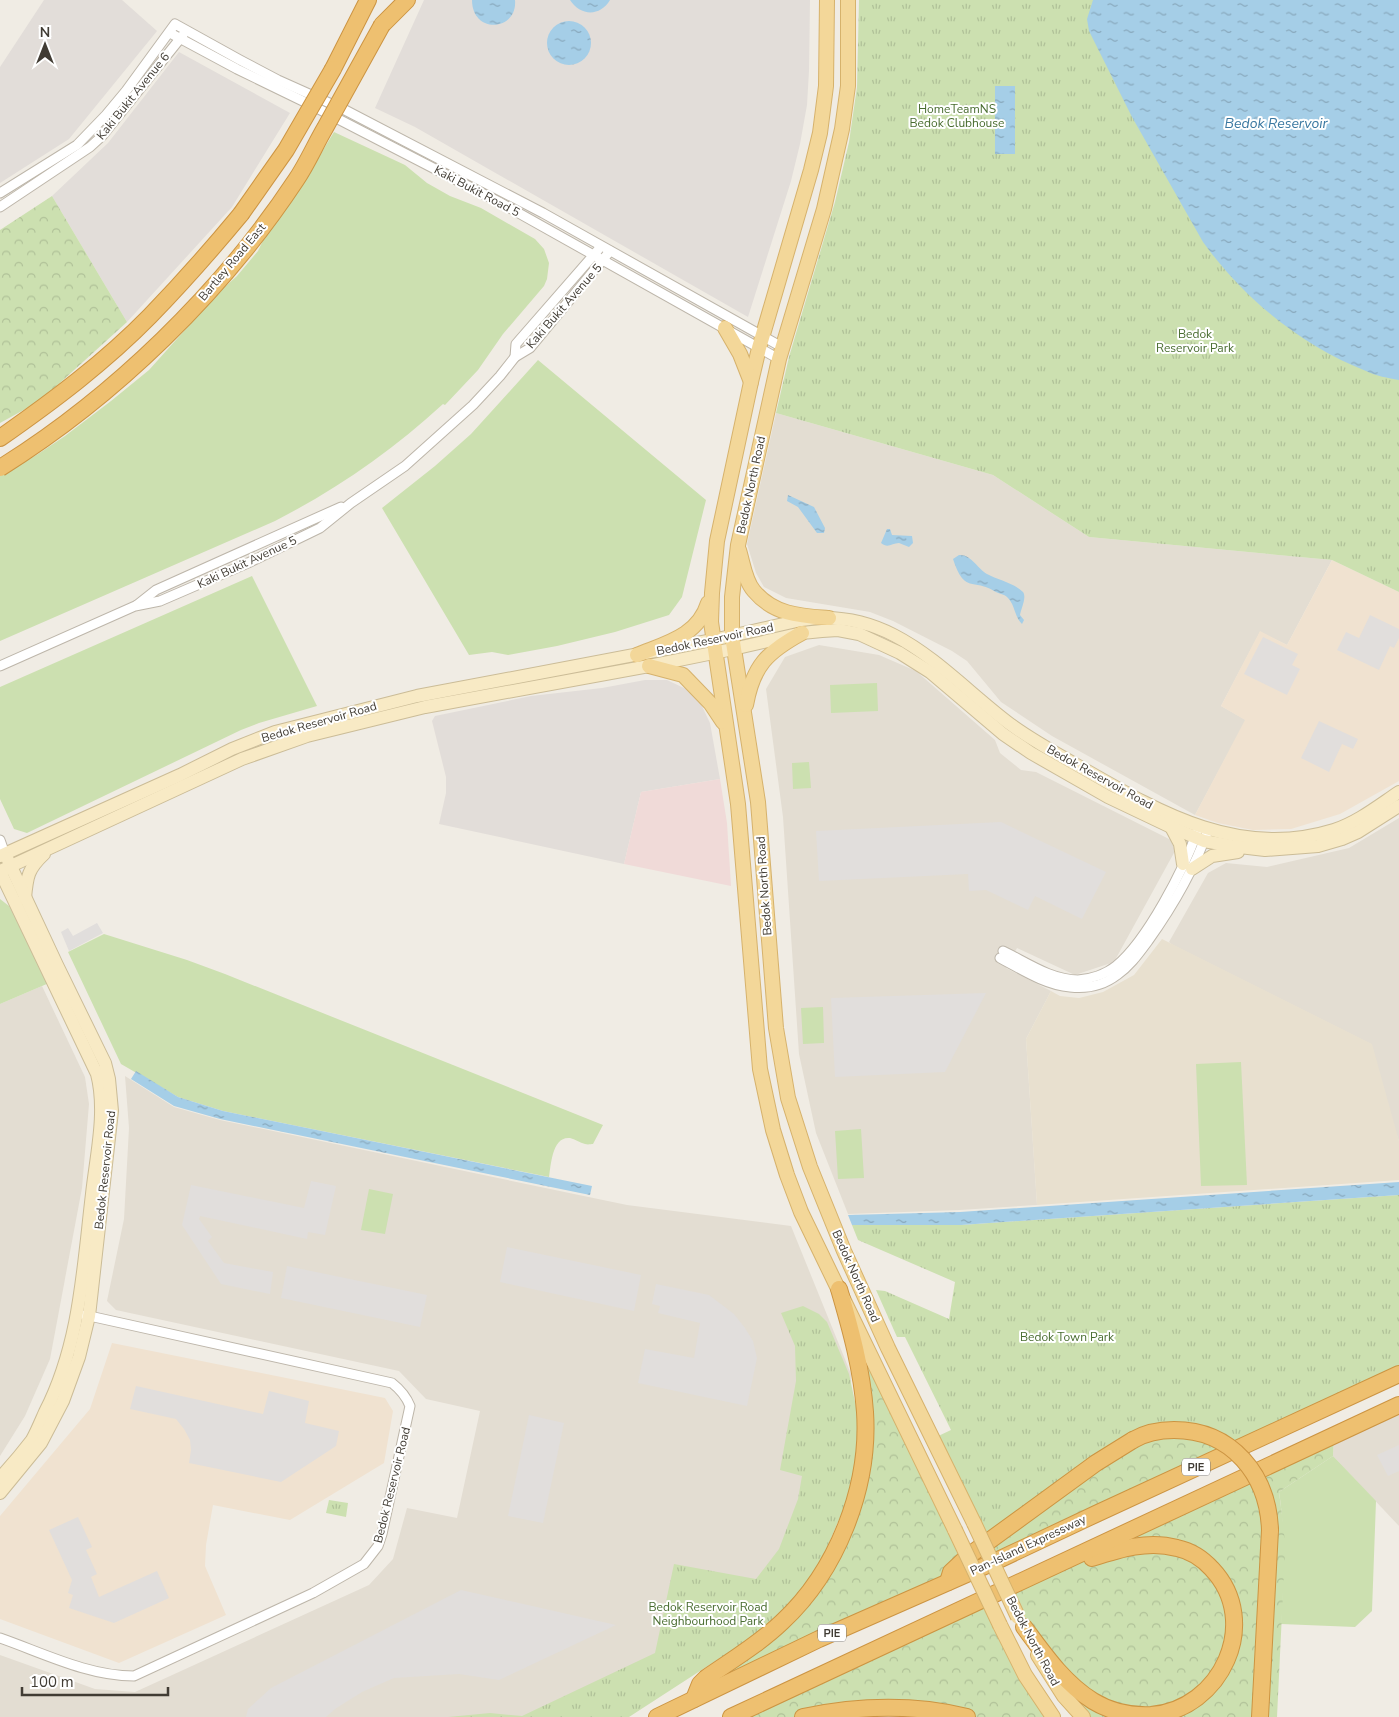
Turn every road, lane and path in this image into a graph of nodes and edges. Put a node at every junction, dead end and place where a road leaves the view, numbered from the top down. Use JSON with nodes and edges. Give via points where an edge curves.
{"nodes":[{"id":1,"x":368,"y":0,"type":"edge"},
{"id":2,"x":396,"y":0,"type":"edge"},
{"id":3,"x":407,"y":0,"type":"edge"},
{"id":4,"x":827,"y":0,"type":"edge"},
{"id":5,"x":848,"y":0,"type":"edge"},
{"id":6,"x":176,"y":24,"type":"joint"},
{"id":7,"x":382,"y":25,"type":"junction"},
{"id":8,"x":186,"y":30,"type":"junction"},
{"id":9,"x":170,"y":33,"type":"junction"},
{"id":10,"x":179,"y":39,"type":"junction"},
{"id":11,"x":848,"y":45,"type":"junction"},
{"id":12,"x":827,"y":66,"type":"junction"},
{"id":13,"x":0,"y":193,"type":"edge"},
{"id":14,"x":0,"y":207,"type":"edge"},
{"id":15,"x":602,"y":246,"type":"junction"},
{"id":16,"x":610,"y":251,"type":"junction"},
{"id":17,"x":594,"y":254,"type":"junction"},
{"id":18,"x":604,"y":260,"type":"junction"},
{"id":19,"x":725,"y":328,"type":"junction"},
{"id":20,"x":761,"y":342,"type":"junction"},
{"id":21,"x":781,"y":353,"type":"junction"},
{"id":22,"x":515,"y":357,"type":"junction"},
{"id":23,"x":752,"y":382,"type":"junction"},
{"id":24,"x":0,"y":438,"type":"edge"},
{"id":25,"x":0,"y":468,"type":"edge"},
{"id":26,"x":738,"y":545,"type":"junction"},
{"id":27,"x":712,"y":593,"type":"junction"},
{"id":28,"x":830,"y":618,"type":"junction"},
{"id":29,"x":802,"y":633,"type":"junction"},
{"id":30,"x":733,"y":643,"type":"junction"},
{"id":31,"x":714,"y":647,"type":"junction"},
{"id":32,"x":637,"y":655,"type":"junction"},
{"id":33,"x":0,"y":666,"type":"edge"},
{"id":34,"x":649,"y":666,"type":"junction"},
{"id":35,"x":744,"y":716,"type":"junction"},
{"id":36,"x":726,"y":727,"type":"junction"},
{"id":37,"x":1399,"y":792,"type":"edge"},
{"id":38,"x":1399,"y":806,"type":"edge"},
{"id":39,"x":1171,"y":827,"type":"junction"},
{"id":40,"x":1202,"y":834,"type":"junction"},
{"id":41,"x":0,"y":840,"type":"edge"},
{"id":42,"x":56,"y":844,"type":"junction"},
{"id":43,"x":1265,"y":850,"type":"junction"},
{"id":44,"x":3,"y":864,"type":"edge"},
{"id":45,"x":1187,"y":866,"type":"junction"},
{"id":46,"x":25,"y":899,"type":"junction"},
{"id":47,"x":839,"y":1289,"type":"junction"},
{"id":48,"x":83,"y":1315,"type":"junction"},
{"id":49,"x":1399,"y":1374,"type":"edge"},
{"id":50,"x":1399,"y":1405,"type":"edge"},
{"id":51,"x":0,"y":1478,"type":"edge"},
{"id":52,"x":0,"y":1493,"type":"edge"},
{"id":53,"x":1030,"y":1578,"type":"junction"},
{"id":54,"x":948,"y":1582,"type":"junction"},
{"id":55,"x":1021,"y":1622,"type":"junction"},
{"id":56,"x":0,"y":1638,"type":"edge"},
{"id":57,"x":694,"y":1699,"type":"junction"},
{"id":58,"x":657,"y":1717,"type":"edge"},
{"id":59,"x":731,"y":1717,"type":"edge"},
{"id":60,"x":803,"y":1717,"type":"edge"},
{"id":61,"x":967,"y":1717,"type":"edge"},
{"id":62,"x":1053,"y":1717,"type":"edge"},
{"id":63,"x":1083,"y":1717,"type":"edge"},
{"id":64,"x":1260,"y":1717,"type":"edge"}],
"edges":[{"from":1,"to":24,"type":"highway","name":"Bartley Road East","bridge":true,"via":[[286,150],[241,214],[149,317],[94,367]]},
{"from":2,"to":7,"type":"highway","name":"Bartley Road East"},
{"from":3,"to":7,"type":"highway"},
{"from":4,"to":12,"type":"main road","name":"Bedok North Road"},
{"from":5,"to":11,"type":"main road","name":"Bedok North Road"},
{"from":6,"to":8,"type":"street","name":"Kaki Bukit Road 5"},
{"from":6,"to":9,"type":"street","name":"Kaki Bukit Avenue 6"},
{"from":7,"to":25,"type":"highway","name":"Bartley Road East","bridge":true,"via":[[297,179],[250,244],[168,334],[116,382],[64,424]]},
{"from":8,"to":10,"type":"street","name":"Kaki Bukit Avenue 6"},
{"from":8,"to":15,"type":"street","name":"Kaki Bukit Road 5","via":[[543,212]]},
{"from":9,"to":10,"type":"street","name":"Kaki Bukit Road 5"},
{"from":9,"to":13,"type":"street","name":"Kaki Bukit Avenue 6","via":[[126,91],[77,145]]},
{"from":10,"to":14,"type":"street","name":"Kaki Bukit Avenue 6","via":[[102,136]]},
{"from":10,"to":17,"type":"street","name":"Kaki Bukit Road 5"},
{"from":11,"to":12,"type":"main road","via":[[839,50]]},
{"from":11,"to":21,"type":"main road","name":"Bedok North Road","via":[[848,86],[833,174]]},
{"from":12,"to":20,"type":"main road","name":"Bedok North Road","via":[[820,132],[811,170]]},
{"from":15,"to":16,"type":"street","name":"Kaki Bukit Road 5"},
{"from":15,"to":17,"type":"street","name":"Kaki Bukit Avenue 5"},
{"from":16,"to":18,"type":"street","name":"Kaki Bukit Avenue 5"},
{"from":16,"to":20,"type":"street","name":"Kaki Bukit Road 5"},
{"from":17,"to":18,"type":"street","name":"Kaki Bukit Road 5"},
{"from":17,"to":22,"type":"street","name":"Kaki Bukit Avenue 5","via":[[516,344]]},
{"from":18,"to":19,"type":"street","name":"Kaki Bukit Road 5"},
{"from":18,"to":22,"type":"street","name":"Kaki Bukit Avenue 5","via":[[530,348]]},
{"from":19,"to":20,"type":"street","name":"Kaki Bukit Road 5"},
{"from":19,"to":23,"type":"main road"},
{"from":20,"to":21,"type":"street","name":"Kaki Bukit Road 5"},
{"from":20,"to":23,"type":"main road","name":"Bedok North Road"},
{"from":21,"to":26,"type":"main road","name":"Bedok North Road"},
{"from":22,"to":33,"type":"street","name":"Kaki Bukit Avenue 5","via":[[444,433],[405,466],[351,503],[156,590],[135,606]]},
{"from":23,"to":27,"type":"main road","name":"Bedok North Road","via":[[717,541]]},
{"from":26,"to":28,"type":"main road","via":[[753,590],[765,601],[790,615]]},
{"from":26,"to":30,"type":"main road","name":"Bedok North Road","via":[[732,597]]},
{"from":27,"to":31,"type":"main road","name":"Bedok North Road"},
{"from":27,"to":32,"type":"main road","via":[[694,628],[680,638]]},
{"from":28,"to":30,"type":"main road","name":"Bedok Reservoir Road","via":[[801,620]]},
{"from":28,"to":40,"type":"main road","name":"Bedok Reservoir Road","via":[[863,623],[909,644],[1038,742]]},
{"from":29,"to":30,"type":"main road","name":"Bedok Reservoir Road"},
{"from":29,"to":35,"type":"main road","via":[[769,654],[761,665],[749,687]]},
{"from":29,"to":39,"type":"main road","name":"Bedok Reservoir Road","via":[[851,632],[900,652],[930,672],[1012,740],[1108,797]]},
{"from":30,"to":31,"type":"main road","name":"Bedok Reservoir Road"},
{"from":30,"to":35,"type":"main road","name":"Bedok North Road"},
{"from":31,"to":32,"type":"main road","name":"Bedok Reservoir Road"},
{"from":31,"to":34,"type":"main road","name":"Bedok Reservoir Road"},
{"from":31,"to":36,"type":"main road","name":"Bedok North Road"},
{"from":32,"to":44,"type":"main road","name":"Bedok Reservoir Road","via":[[418,696],[275,732],[232,749]]},
{"from":34,"to":36,"type":"main road","via":[[683,676],[711,704]]},
{"from":34,"to":42,"type":"main road","name":"Bedok Reservoir Road","via":[[425,707],[306,736],[256,752]]},
{"from":35,"to":55,"type":"main road","name":"Bedok North Road","bridge":true,"via":[[758,802],[776,1028],[796,1128],[812,1175],[888,1348]]},
{"from":36,"to":47,"type":"main road","name":"Bedok North Road","via":[[738,804],[760,1069],[766,1103],[794,1194]]},
{"from":37,"to":40,"type":"main road","name":"Bedok Reservoir Road","via":[[1351,822],[1309,836],[1267,839]]},
{"from":38,"to":43,"type":"main road","name":"Bedok Reservoir Road","via":[[1373,824],[1342,839],[1318,846]]},
{"from":39,"to":40,"type":"main road","name":"Bedok Reservoir Road"},
{"from":39,"to":45,"type":"main road"},
{"from":40,"to":43,"type":"main road","name":"Bedok Reservoir Road","via":[[1231,846]]},
{"from":40,"to":45,"type":"street"},
{"from":41,"to":44,"type":"street"},
{"from":42,"to":44,"type":"main road","name":"Bedok Reservoir Road"},
{"from":42,"to":46,"type":"main road","via":[[29,871]]},
{"from":43,"to":45,"type":"main road","via":[[1212,856]]},
{"from":44,"to":46,"type":"main road","name":"Bedok Reservoir Road"},
{"from":44,"to":48,"type":"main road","name":"Bedok Reservoir Road","via":[[101,1087]]},
{"from":45,"to":45,"type":"street","via":[[1175,901],[1131,963],[1113,978],[1091,986],[1068,987],[1022,970],[1002,954],[1062,978],[1083,979],[1104,974],[1121,962],[1141,936]]},
{"from":46,"to":48,"type":"main road","name":"Bedok Reservoir Road","via":[[100,1051],[109,1080],[112,1111]]},
{"from":47,"to":57,"type":"highway","via":[[858,1360],[865,1414],[861,1466],[845,1526],[828,1563],[802,1601],[763,1639],[706,1678]]},
{"from":47,"to":62,"type":"main road","name":"Bedok North Road","bridge":true,"via":[[1000,1625],[1025,1674]]},
{"from":48,"to":51,"type":"main road","name":"Bedok Reservoir Road","via":[[53,1397],[32,1438]]},
{"from":48,"to":52,"type":"main road","name":"Bedok Reservoir Road","via":[[79,1356],[63,1401],[41,1443]]},
{"from":48,"to":56,"type":"street","name":"Bedok Reservoir Road","via":[[384,1381],[399,1388],[410,1406],[409,1415],[382,1534],[378,1546],[364,1564],[313,1593],[134,1676],[98,1672]]},
{"from":49,"to":54,"type":"highway","name":"Pan-Island Expressway","number":"PIE"},
{"from":50,"to":53,"type":"highway","number":"PIE"},
{"from":53,"to":55,"type":"highway","via":[[1132,1546],[1180,1548],[1204,1562],[1226,1587],[1233,1615],[1233,1640],[1220,1674],[1196,1699],[1168,1712],[1134,1715],[1108,1709],[1076,1689],[1056,1669]]},
{"from":53,"to":59,"type":"highway","number":"PIE"},
{"from":54,"to":57,"type":"highway","name":"Pan-Island Expressway","number":"PIE"},
{"from":54,"to":64,"type":"highway","bridge":true,"via":[[951,1572],[967,1557],[1096,1463],[1133,1440],[1156,1432],[1181,1430],[1203,1434],[1229,1447],[1249,1466],[1266,1502],[1270,1530]]},
{"from":55,"to":63,"type":"main road","name":"Bedok North Road","via":[[1054,1682]]},
{"from":57,"to":58,"type":"highway","name":"Pan-Island Expressway","number":"PIE"},
{"from":60,"to":61,"type":"highway","via":[[843,1710],[896,1709],[938,1711]]}]}
